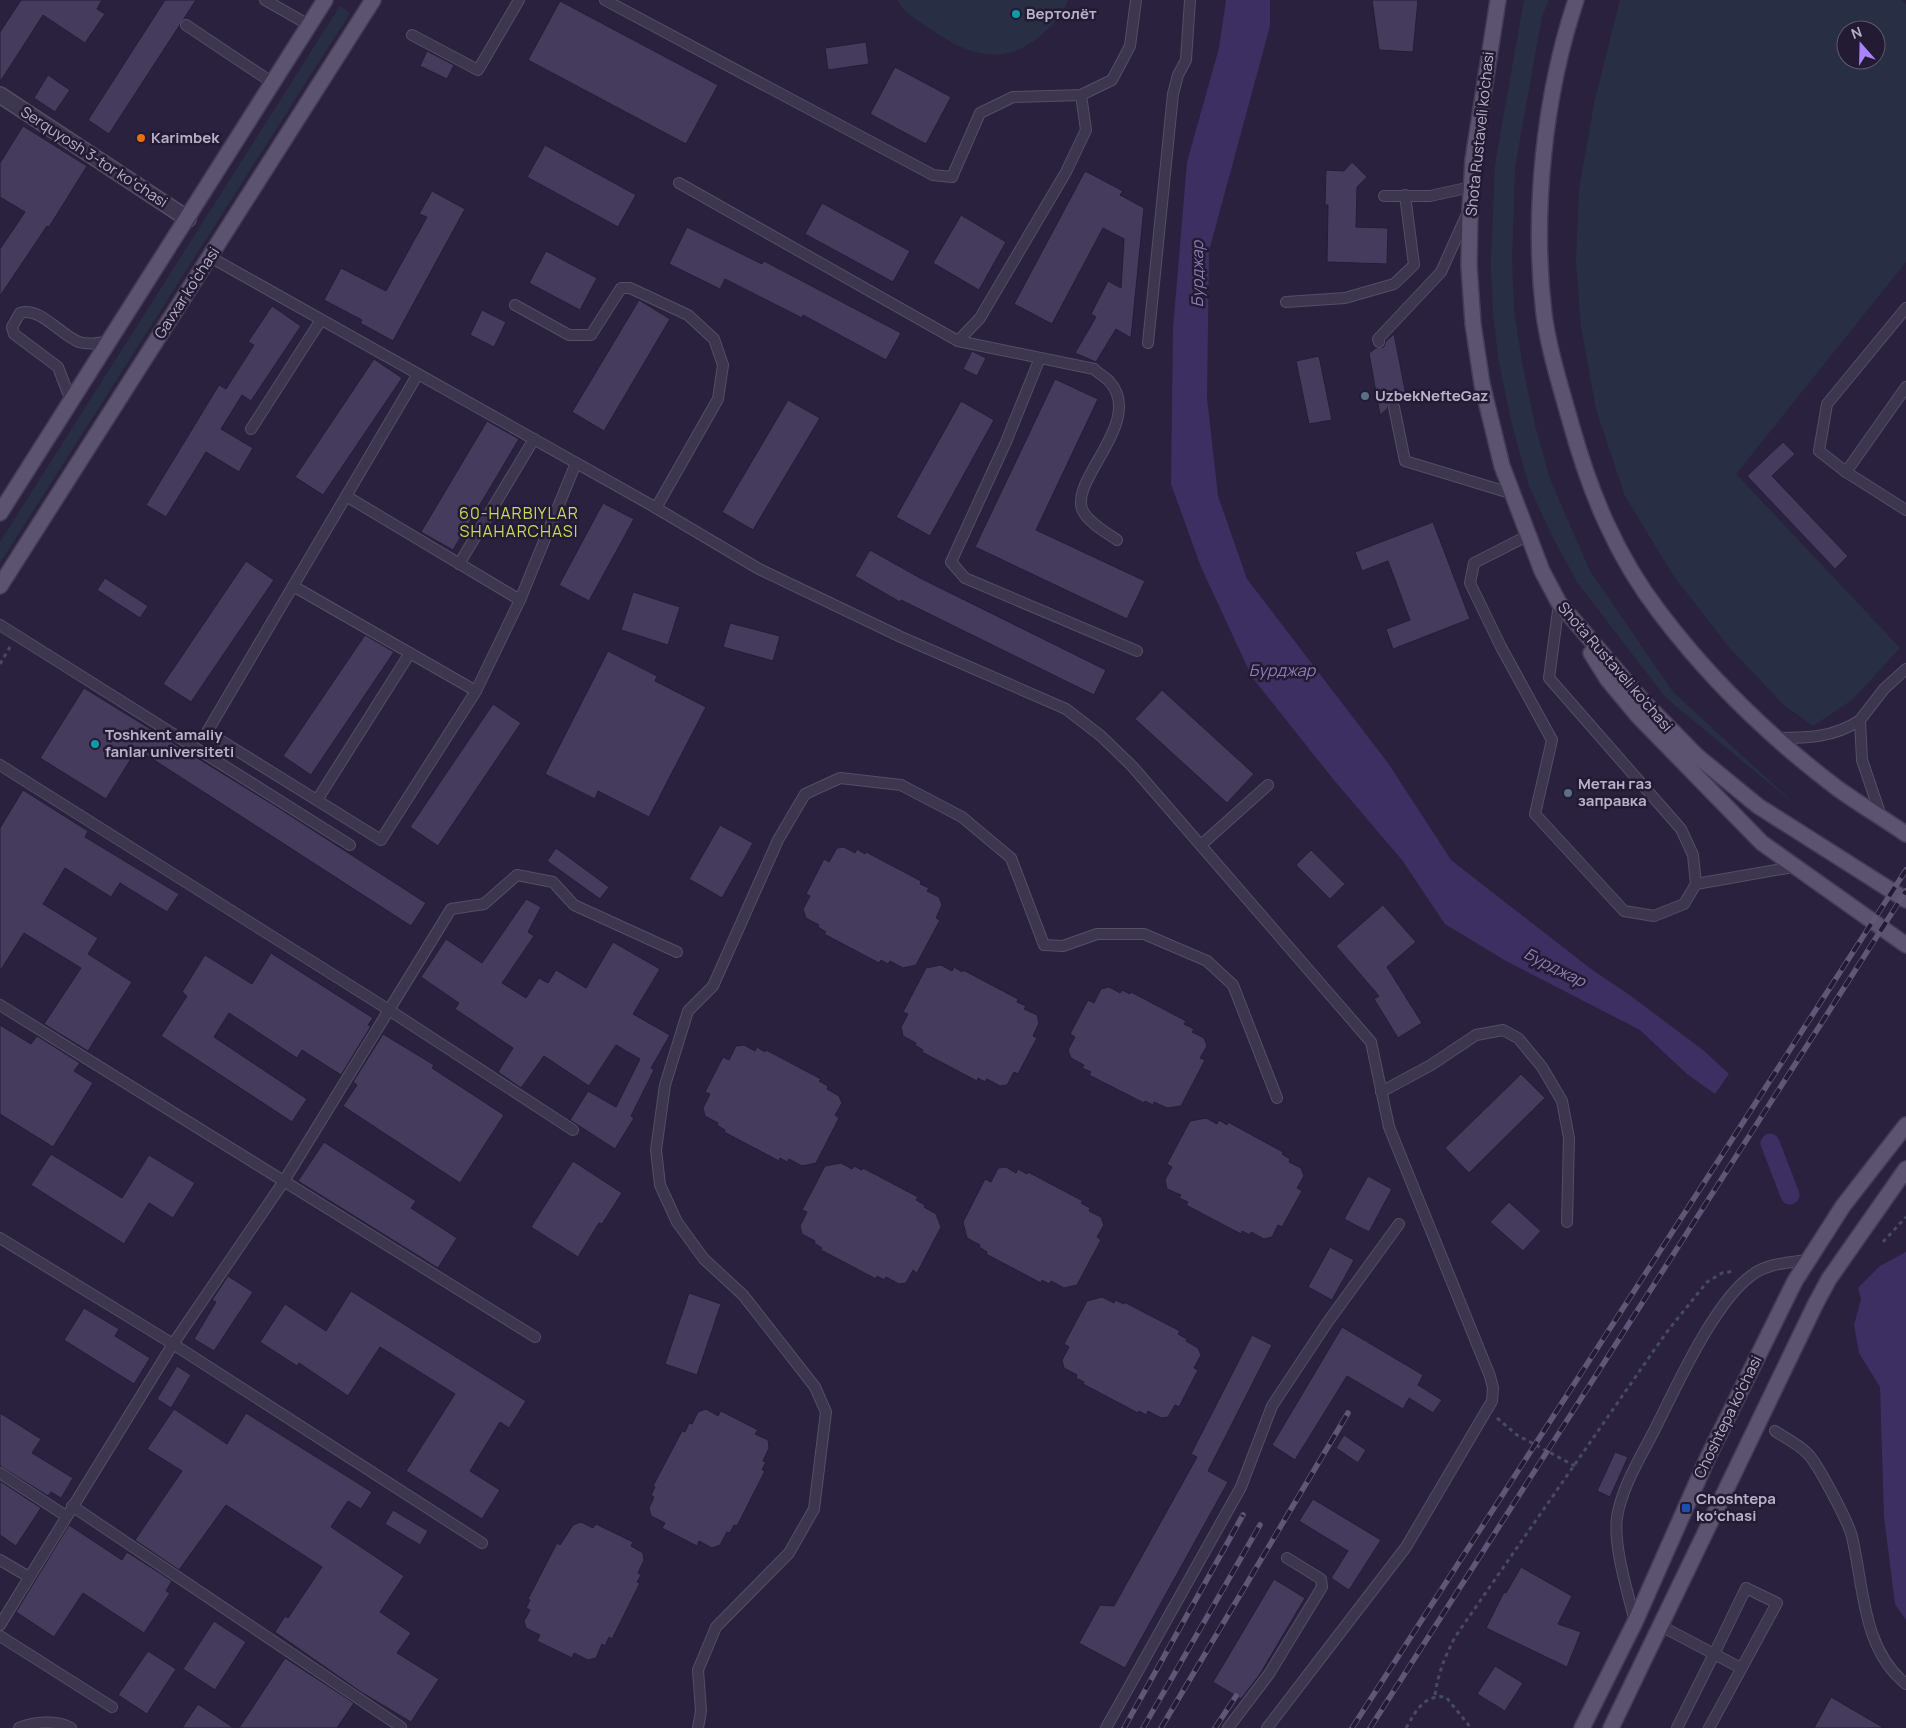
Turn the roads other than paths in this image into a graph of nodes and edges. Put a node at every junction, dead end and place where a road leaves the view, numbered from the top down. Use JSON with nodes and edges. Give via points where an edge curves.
{"nodes":[{"id":1,"x":265,"y":0,"type":"edge"},
{"id":2,"x":324,"y":0,"type":"edge"},
{"id":3,"x":519,"y":0,"type":"edge"},
{"id":4,"x":605,"y":0,"type":"edge"},
{"id":5,"x":1136,"y":0,"type":"edge"},
{"id":6,"x":1190,"y":0,"type":"edge"},
{"id":7,"x":1576,"y":0,"type":"edge"},
{"id":8,"x":370,"y":2,"type":"edge"},
{"id":9,"x":1497,"y":2,"type":"edge"},
{"id":10,"x":186,"y":25,"type":"dead end"},
{"id":11,"x":309,"y":26,"type":"junction"},
{"id":12,"x":412,"y":35,"type":"dead end"},
{"id":13,"x":273,"y":83,"type":"junction"},
{"id":14,"x":0,"y":95,"type":"edge"},
{"id":15,"x":1081,"y":95,"type":"junction"},
{"id":16,"x":679,"y":183,"type":"dead end"},
{"id":17,"x":1471,"y":187,"type":"junction"},
{"id":18,"x":1405,"y":195,"type":"junction"},
{"id":19,"x":1384,"y":196,"type":"dead end"},
{"id":20,"x":1470,"y":209,"type":"junction"},
{"id":21,"x":188,"y":219,"type":"junction"},
{"id":22,"x":210,"y":257,"type":"junction"},
{"id":23,"x":1286,"y":302,"type":"dead end"},
{"id":24,"x":515,"y":305,"type":"dead end"},
{"id":25,"x":1906,"y":308,"type":"edge"},
{"id":26,"x":321,"y":320,"type":"junction"},
{"id":27,"x":110,"y":341,"type":"junction"},
{"id":28,"x":958,"y":341,"type":"junction"},
{"id":29,"x":1379,"y":342,"type":"dead end"},
{"id":30,"x":1148,"y":343,"type":"dead end"},
{"id":31,"x":1040,"y":358,"type":"junction"},
{"id":32,"x":418,"y":374,"type":"junction"},
{"id":33,"x":1906,"y":387,"type":"edge"},
{"id":34,"x":71,"y":401,"type":"junction"},
{"id":35,"x":1394,"y":407,"type":"dead end"},
{"id":36,"x":251,"y":429,"type":"dead end"},
{"id":37,"x":534,"y":439,"type":"junction"},
{"id":38,"x":576,"y":463,"type":"junction"},
{"id":39,"x":1846,"y":472,"type":"junction"},
{"id":40,"x":1510,"y":493,"type":"junction"},
{"id":41,"x":346,"y":496,"type":"junction"},
{"id":42,"x":656,"y":508,"type":"junction"},
{"id":43,"x":1906,"y":510,"type":"edge"},
{"id":44,"x":0,"y":513,"type":"edge"},
{"id":45,"x":1527,"y":536,"type":"junction"},
{"id":46,"x":1117,"y":540,"type":"dead end"},
{"id":47,"x":459,"y":564,"type":"junction"},
{"id":48,"x":0,"y":586,"type":"edge"},
{"id":49,"x":293,"y":586,"type":"junction"},
{"id":50,"x":520,"y":600,"type":"junction"},
{"id":51,"x":1558,"y":603,"type":"junction"},
{"id":52,"x":0,"y":625,"type":"edge"},
{"id":53,"x":1137,"y":651,"type":"dead end"},
{"id":54,"x":410,"y":653,"type":"junction"},
{"id":55,"x":1906,"y":669,"type":"edge"},
{"id":56,"x":476,"y":691,"type":"junction"},
{"id":57,"x":1860,"y":720,"type":"junction"},
{"id":58,"x":1774,"y":738,"type":"junction"},
{"id":59,"x":0,"y":766,"type":"edge"},
{"id":60,"x":1268,"y":785,"type":"dead end"},
{"id":61,"x":316,"y":800,"type":"junction"},
{"id":62,"x":1881,"y":816,"type":"junction"},
{"id":63,"x":1906,"y":834,"type":"edge"},
{"id":64,"x":350,"y":845,"type":"dead end"},
{"id":65,"x":1201,"y":845,"type":"junction"},
{"id":66,"x":1793,"y":867,"type":"junction"},
{"id":67,"x":1696,"y":884,"type":"junction"},
{"id":68,"x":1906,"y":900,"type":"edge"},
{"id":69,"x":1906,"y":945,"type":"edge"},
{"id":70,"x":676,"y":952,"type":"dead end"},
{"id":71,"x":0,"y":1005,"type":"edge"},
{"id":72,"x":389,"y":1010,"type":"junction"},
{"id":73,"x":1381,"y":1092,"type":"junction"},
{"id":74,"x":1277,"y":1098,"type":"dead end"},
{"id":75,"x":1906,"y":1112,"type":"edge"},
{"id":76,"x":1906,"y":1125,"type":"edge"},
{"id":77,"x":572,"y":1130,"type":"dead end"},
{"id":78,"x":1882,"y":1157,"type":"junction"},
{"id":79,"x":1906,"y":1169,"type":"edge"},
{"id":80,"x":284,"y":1181,"type":"junction"},
{"id":81,"x":1906,"y":1186,"type":"edge"},
{"id":82,"x":1567,"y":1222,"type":"dead end"},
{"id":83,"x":1399,"y":1224,"type":"dead end"},
{"id":84,"x":1866,"y":1227,"type":"junction"},
{"id":85,"x":0,"y":1238,"type":"edge"},
{"id":86,"x":1806,"y":1260,"type":"junction"},
{"id":87,"x":535,"y":1337,"type":"dead end"},
{"id":88,"x":173,"y":1344,"type":"junction"},
{"id":89,"x":1775,"y":1431,"type":"dead end"},
{"id":90,"x":0,"y":1473,"type":"edge"},
{"id":91,"x":72,"y":1506,"type":"junction"},
{"id":92,"x":66,"y":1516,"type":"junction"},
{"id":93,"x":482,"y":1543,"type":"dead end"},
{"id":94,"x":1287,"y":1558,"type":"dead end"},
{"id":95,"x":0,"y":1560,"type":"edge"},
{"id":96,"x":28,"y":1577,"type":"junction"},
{"id":97,"x":1,"y":1619,"type":"edge"},
{"id":98,"x":1635,"y":1622,"type":"junction"},
{"id":99,"x":1661,"y":1626,"type":"junction"},
{"id":100,"x":0,"y":1636,"type":"edge"},
{"id":101,"x":1714,"y":1654,"type":"junction"},
{"id":102,"x":1741,"y":1668,"type":"junction"},
{"id":103,"x":1906,"y":1684,"type":"edge"},
{"id":104,"x":112,"y":1707,"type":"dead end"},
{"id":105,"x":20,"y":1728,"type":"edge"},
{"id":106,"x":71,"y":1728,"type":"edge"},
{"id":107,"x":401,"y":1728,"type":"edge"},
{"id":108,"x":698,"y":1728,"type":"edge"},
{"id":109,"x":1106,"y":1728,"type":"edge"},
{"id":110,"x":1228,"y":1728,"type":"edge"},
{"id":111,"x":1267,"y":1728,"type":"edge"},
{"id":112,"x":1582,"y":1728,"type":"edge"},
{"id":113,"x":1611,"y":1728,"type":"edge"},
{"id":114,"x":1677,"y":1728,"type":"edge"},
{"id":115,"x":1709,"y":1728,"type":"edge"}],
"edges":[{"from":1,"to":11,"type":"lane"},
{"from":2,"to":11,"type":"main road"},
{"from":3,"to":12,"type":"lane","via":[[478,70]]},
{"from":4,"to":15,"type":"lane","via":[[933,176],[952,177],[980,113],[1013,98]]},
{"from":5,"to":15,"type":"lane","via":[[1130,46],[1112,80]]},
{"from":6,"to":30,"type":"lane","via":[[1186,60],[1173,94]]},
{"from":7,"to":58,"type":"main road","via":[[1555,84],[1540,210],[1544,314],[1555,367],[1591,489],[1633,574],[1694,654]]},
{"from":8,"to":22,"type":"main road","name":"Gavxar ko'chasi"},
{"from":9,"to":17,"type":"main road","name":"Shota Rustaveli ko'chasi"},
{"from":10,"to":13,"type":"lane"},
{"from":11,"to":13,"type":"main road"},
{"from":13,"to":21,"type":"main road"},
{"from":14,"to":21,"type":"street","name":"Serquyosh 3-tor koʻchasi"},
{"from":15,"to":28,"type":"lane","via":[[1086,130],[1066,172],[980,318]]},
{"from":16,"to":28,"type":"lane"},
{"from":17,"to":18,"type":"lane","via":[[1430,196]]},
{"from":17,"to":20,"type":"main road","name":"Shota Rustaveli ko'chasi"},
{"from":18,"to":19,"type":"lane"},
{"from":18,"to":23,"type":"lane","via":[[1414,266],[1394,284],[1345,298]]},
{"from":20,"to":29,"type":"lane","via":[[1441,272],[1378,339]]},
{"from":20,"to":40,"type":"main road","name":"Shota Rustaveli ko'chasi","via":[[1469,266],[1482,384]]},
{"from":21,"to":27,"type":"main road"},
{"from":22,"to":26,"type":"lane"},
{"from":22,"to":48,"type":"main road","name":"Gavxar ko'chasi"},
{"from":24,"to":42,"type":"lane","via":[[569,335],[591,335],[621,288],[630,288],[688,315],[714,339],[723,365],[718,399]]},
{"from":25,"to":39,"type":"lane","via":[[1827,404],[1818,451]]},
{"from":26,"to":32,"type":"lane"},
{"from":26,"to":36,"type":"lane"},
{"from":27,"to":34,"type":"main road"},
{"from":27,"to":34,"type":"lane","via":[[89,344],[76,341],[33,312],[20,312],[12,327],[14,334],[58,367]]},
{"from":28,"to":31,"type":"lane"},
{"from":31,"to":46,"type":"lane","via":[[1094,369],[1110,382],[1117,394],[1119,408],[1114,431],[1087,481],[1081,501],[1084,513]]},
{"from":31,"to":53,"type":"lane","via":[[951,562],[965,578]]},
{"from":32,"to":37,"type":"lane"},
{"from":32,"to":41,"type":"lane"},
{"from":33,"to":39,"type":"lane"},
{"from":34,"to":44,"type":"main road"},
{"from":35,"to":40,"type":"lane","via":[[1405,461]]},
{"from":37,"to":38,"type":"lane"},
{"from":37,"to":47,"type":"lane"},
{"from":38,"to":42,"type":"lane"},
{"from":38,"to":50,"type":"lane"},
{"from":39,"to":43,"type":"lane"},
{"from":40,"to":45,"type":"main road","name":"Shota Rustaveli ko'chasi"},
{"from":41,"to":47,"type":"lane"},
{"from":41,"to":49,"type":"lane"},
{"from":42,"to":65,"type":"lane","via":[[759,569],[901,637],[1066,709],[1117,750]]},
{"from":45,"to":51,"type":"main road","name":"Shota Rustaveli ko'chasi"},
{"from":45,"to":67,"type":"lane","via":[[1474,563],[1470,583],[1552,740],[1535,814],[1624,911],[1654,916],[1662,913],[1684,904]]},
{"from":47,"to":50,"type":"lane"},
{"from":49,"to":54,"type":"lane"},
{"from":49,"to":61,"type":"lane","via":[[207,732]]},
{"from":50,"to":56,"type":"lane"},
{"from":51,"to":66,"type":"main road","via":[[1608,680],[1638,716],[1731,813]]},
{"from":51,"to":67,"type":"lane","via":[[1549,678],[1681,829],[1693,855]]},
{"from":51,"to":68,"type":"main road","name":"Shota Rustaveli ko'chasi","via":[[1668,729],[1703,761],[1758,806]]},
{"from":52,"to":64,"type":"lane"},
{"from":54,"to":56,"type":"lane"},
{"from":54,"to":61,"type":"lane"},
{"from":55,"to":57,"type":"lane"},
{"from":56,"to":61,"type":"lane","via":[[381,840]]},
{"from":57,"to":58,"type":"lane","via":[[1821,736]]},
{"from":57,"to":62,"type":"lane","via":[[1862,760]]},
{"from":58,"to":62,"type":"main road","via":[[1839,790]]},
{"from":59,"to":72,"type":"lane"},
{"from":60,"to":65,"type":"lane"},
{"from":62,"to":63,"type":"main road"},
{"from":65,"to":73,"type":"lane","via":[[1371,1042]]},
{"from":66,"to":67,"type":"lane"},
{"from":66,"to":69,"type":"main road"},
{"from":70,"to":72,"type":"lane","via":[[574,905],[553,882],[517,875],[484,904],[451,909]]},
{"from":71,"to":80,"type":"lane"},
{"from":72,"to":77,"type":"lane"},
{"from":72,"to":80,"type":"lane"},
{"from":73,"to":82,"type":"lane","via":[[1476,1036],[1503,1030],[1518,1038],[1542,1066],[1562,1101],[1569,1138]]},
{"from":73,"to":111,"type":"lane","via":[[1389,1127],[1490,1376],[1492,1401],[1406,1547]]},
{"from":74,"to":108,"type":"lane","via":[[1232,984],[1207,961],[1144,934],[1096,934],[1063,946],[1044,945],[1011,858],[962,817],[901,785],[840,778],[805,794],[778,840],[713,986],[688,1011],[665,1085],[656,1150],[660,1185],[677,1222],[704,1260],[742,1295],[815,1387],[826,1412],[814,1508],[789,1553],[716,1627],[698,1670],[701,1711]]},
{"from":75,"to":78,"type":"main road"},
{"from":76,"to":78,"type":"main road","name":"Choshtepa ko'chasi"},
{"from":78,"to":86,"type":"main road","name":"Choshtepa ko'chasi"},
{"from":79,"to":84,"type":"main road","name":"Choshtepa ko'chasi"},
{"from":80,"to":87,"type":"lane"},
{"from":80,"to":88,"type":"lane"},
{"from":81,"to":84,"type":"main road"},
{"from":83,"to":109,"type":"lane","via":[[1272,1406],[1241,1487]]},
{"from":84,"to":99,"type":"main road","name":"Choshtepa ko'chasi","via":[[1829,1279]]},
{"from":85,"to":88,"type":"lane"},
{"from":86,"to":98,"type":"main road","name":"Choshtepa ko'chasi","via":[[1709,1455]]},
{"from":86,"to":98,"type":"lane","via":[[1775,1264],[1753,1274],[1731,1296],[1692,1355],[1630,1477],[1617,1518],[1619,1554]]},
{"from":88,"to":91,"type":"lane"},
{"from":88,"to":93,"type":"lane"},
{"from":89,"to":103,"type":"lane","via":[[1808,1454],[1838,1504],[1852,1535],[1865,1610],[1880,1652],[1896,1676]]},
{"from":90,"to":92,"type":"lane"},
{"from":91,"to":92,"type":"lane"},
{"from":91,"to":107,"type":"lane"},
{"from":92,"to":96,"type":"lane"},
{"from":94,"to":110,"type":"lane","via":[[1321,1580],[1322,1587],[1270,1674]]},
{"from":95,"to":96,"type":"lane"},
{"from":96,"to":97,"type":"lane"},
{"from":98,"to":112,"type":"main road","name":"Choshtepa ko'chasi"},
{"from":99,"to":101,"type":"lane"},
{"from":99,"to":113,"type":"main road","name":"Choshtepa ko'chasi"},
{"from":100,"to":104,"type":"lane"},
{"from":101,"to":102,"type":"lane"},
{"from":101,"to":102,"type":"lane","via":[[1746,1588],[1777,1604]]},
{"from":101,"to":114,"type":"lane"},
{"from":102,"to":115,"type":"lane"},
{"from":105,"to":106,"type":"lane","via":[[47,1722]]}]}
